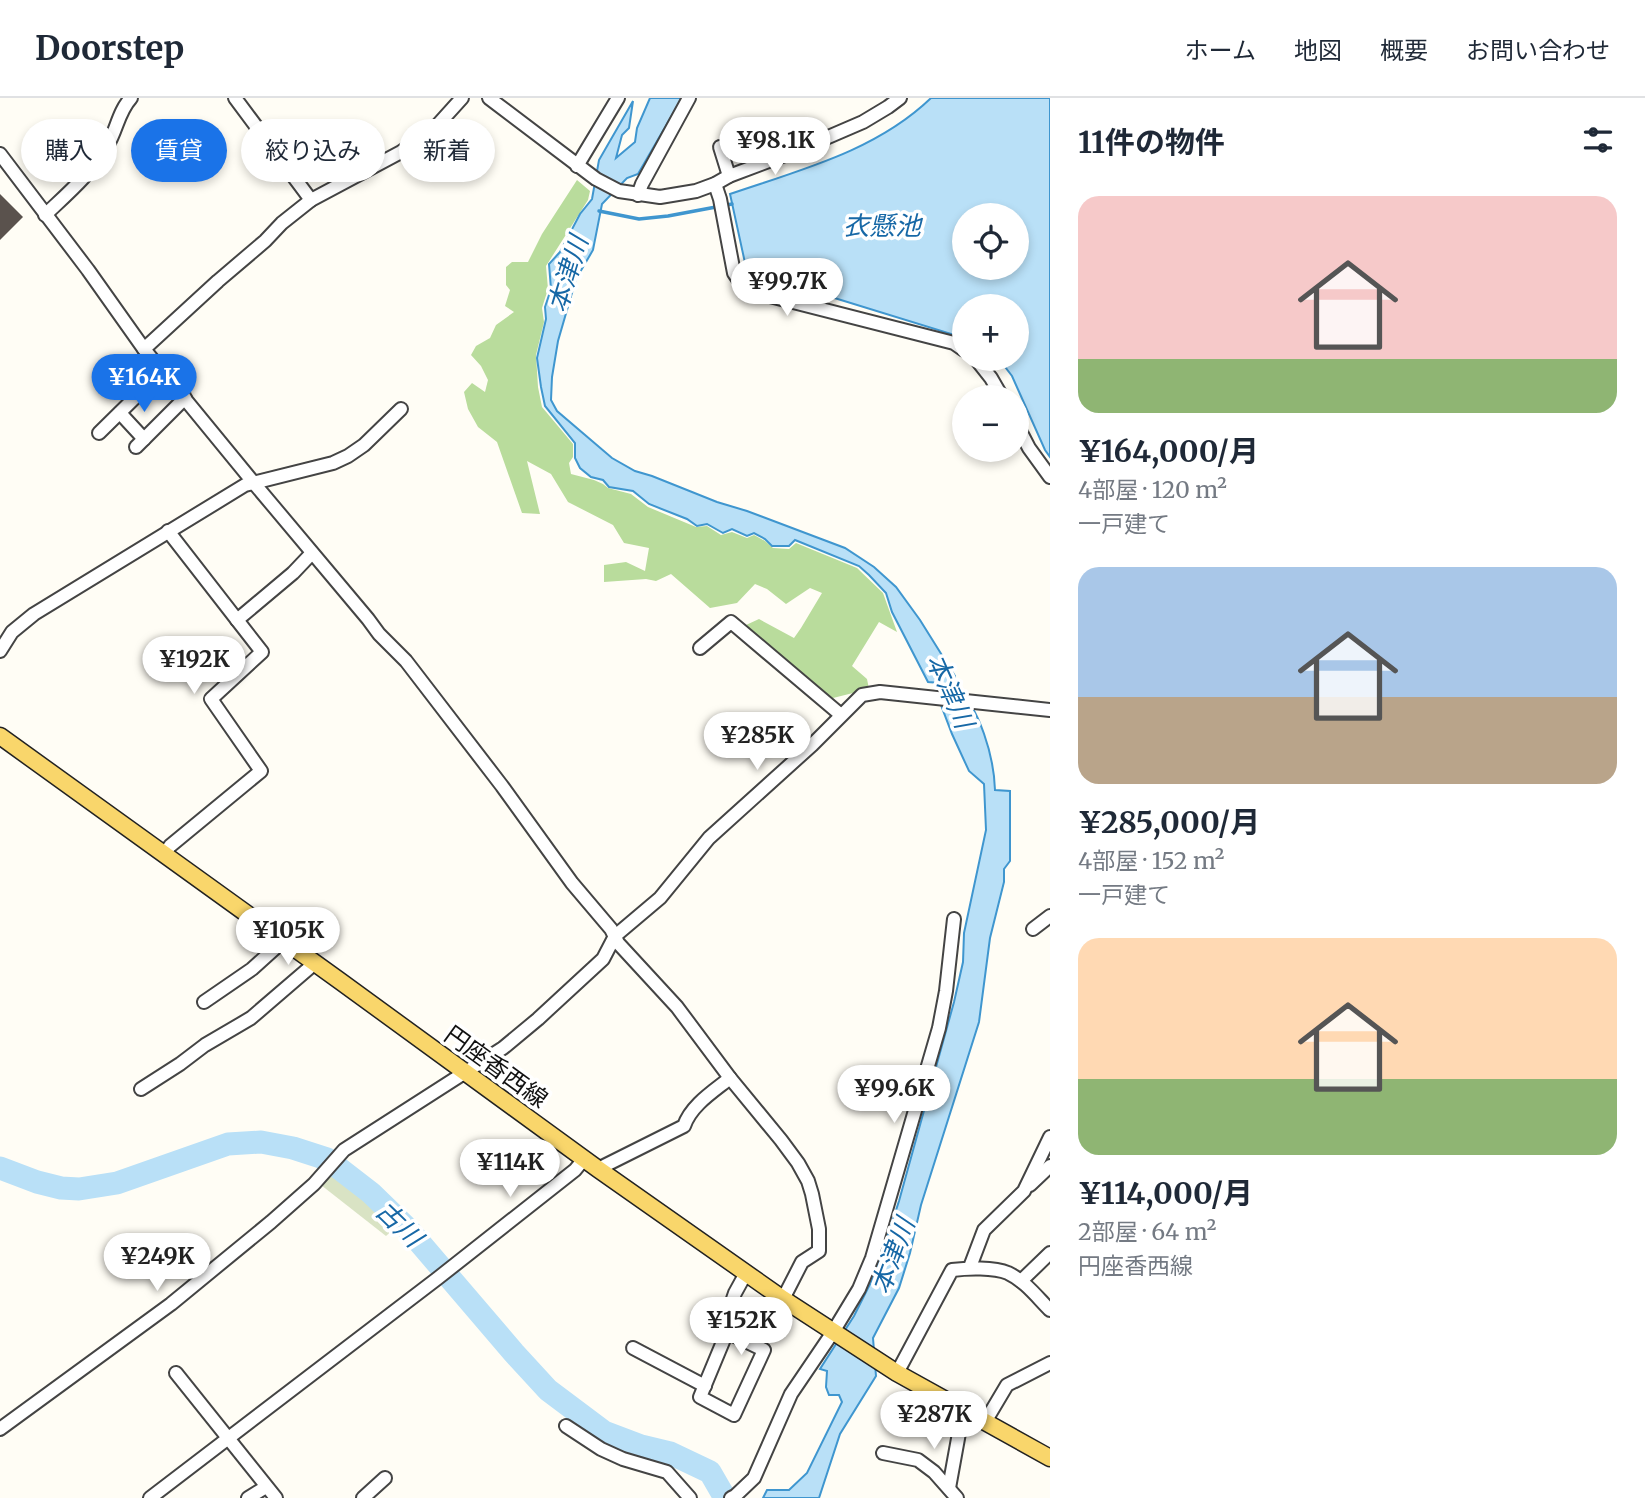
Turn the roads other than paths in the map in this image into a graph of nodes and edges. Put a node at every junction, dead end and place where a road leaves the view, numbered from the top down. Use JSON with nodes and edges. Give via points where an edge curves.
{"nodes":[{"id":1,"x":131,"y":98,"type":"edge"},
{"id":2,"x":235,"y":98,"type":"edge"},
{"id":3,"x":462,"y":98,"type":"edge"},
{"id":4,"x":489,"y":98,"type":"edge"},
{"id":5,"x":618,"y":98,"type":"edge"},
{"id":6,"x":689,"y":98,"type":"edge"},
{"id":7,"x":900,"y":98,"type":"edge"},
{"id":8,"x":720,"y":147,"type":"dead end"},
{"id":9,"x":0,"y":154,"type":"edge"},
{"id":10,"x":579,"y":167,"type":"junction"},
{"id":11,"x":729,"y":176,"type":"junction"},
{"id":12,"x":715,"y":184,"type":"junction"},
{"id":13,"x":636,"y":194,"type":"junction"},
{"id":14,"x":311,"y":200,"type":"junction"},
{"id":15,"x":45,"y":215,"type":"junction"},
{"id":16,"x":952,"y":342,"type":"edge"},
{"id":17,"x":144,"y":349,"type":"junction"},
{"id":18,"x":162,"y":371,"type":"junction"},
{"id":19,"x":185,"y":398,"type":"junction"},
{"id":20,"x":401,"y":409,"type":"dead end"},
{"id":21,"x":120,"y":413,"type":"junction"},
{"id":22,"x":99,"y":433,"type":"dead end"},
{"id":23,"x":1029,"y":448,"type":"edge"},
{"id":24,"x":1050,"y":478,"type":"edge"},
{"id":25,"x":253,"y":482,"type":"junction"},
{"id":26,"x":169,"y":531,"type":"junction"},
{"id":27,"x":312,"y":553,"type":"junction"},
{"id":28,"x":237,"y":620,"type":"junction"},
{"id":29,"x":700,"y":648,"type":"dead end"},
{"id":30,"x":0,"y":650,"type":"edge"},
{"id":31,"x":1050,"y":710,"type":"edge"},
{"id":32,"x":841,"y":715,"type":"junction"},
{"id":33,"x":0,"y":737,"type":"edge"},
{"id":34,"x":164,"y":854,"type":"junction"},
{"id":35,"x":1050,"y":916,"type":"edge"},
{"id":36,"x":954,"y":919,"type":"dead end"},
{"id":37,"x":1033,"y":929,"type":"dead end"},
{"id":38,"x":615,"y":936,"type":"junction"},
{"id":39,"x":283,"y":941,"type":"junction"},
{"id":40,"x":315,"y":964,"type":"junction"},
{"id":41,"x":204,"y":1002,"type":"dead end"},
{"id":42,"x":465,"y":1072,"type":"junction"},
{"id":43,"x":730,"y":1078,"type":"junction"},
{"id":44,"x":141,"y":1089,"type":"dead end"},
{"id":45,"x":1050,"y":1138,"type":"edge"},
{"id":46,"x":591,"y":1164,"type":"junction"},
{"id":47,"x":1050,"y":1166,"type":"edge"},
{"id":48,"x":1024,"y":1191,"type":"junction"},
{"id":49,"x":1050,"y":1252,"type":"edge"},
{"id":50,"x":970,"y":1267,"type":"junction"},
{"id":51,"x":746,"y":1273,"type":"junction"},
{"id":52,"x":1021,"y":1281,"type":"junction"},
{"id":53,"x":783,"y":1299,"type":"junction"},
{"id":54,"x":1050,"y":1310,"type":"edge"},
{"id":55,"x":727,"y":1332,"type":"junction"},
{"id":56,"x":833,"y":1332,"type":"junction"},
{"id":57,"x":633,"y":1348,"type":"dead end"},
{"id":58,"x":1050,"y":1363,"type":"edge"},
{"id":59,"x":176,"y":1373,"type":"dead end"},
{"id":60,"x":897,"y":1373,"type":"junction"},
{"id":61,"x":705,"y":1387,"type":"junction"},
{"id":62,"x":963,"y":1411,"type":"junction"},
{"id":63,"x":985,"y":1422,"type":"junction"},
{"id":64,"x":566,"y":1426,"type":"dead end"},
{"id":65,"x":0,"y":1429,"type":"edge"},
{"id":66,"x":227,"y":1438,"type":"junction"},
{"id":67,"x":883,"y":1453,"type":"dead end"},
{"id":68,"x":1050,"y":1458,"type":"edge"},
{"id":69,"x":385,"y":1478,"type":"dead end"},
{"id":70,"x":266,"y":1487,"type":"junction"},
{"id":71,"x":953,"y":1493,"type":"edge"},
{"id":72,"x":733,"y":1497,"type":"edge"},
{"id":73,"x":150,"y":1498,"type":"edge"},
{"id":74,"x":248,"y":1498,"type":"edge"},
{"id":75,"x":276,"y":1498,"type":"edge"},
{"id":76,"x":363,"y":1498,"type":"edge"},
{"id":77,"x":690,"y":1498,"type":"edge"}],
"edges":[{"from":1,"to":15,"type":"street","via":[[122,107],[108,146]]},
{"from":2,"to":14,"type":"street"},
{"from":3,"to":14,"type":"street","via":[[434,129],[401,152]]},
{"from":4,"to":10,"type":"street"},
{"from":5,"to":10,"type":"street"},
{"from":6,"to":13,"type":"street"},
{"from":7,"to":11,"type":"street","via":[[863,122]]},
{"from":8,"to":11,"type":"street"},
{"from":9,"to":15,"type":"street"},
{"from":10,"to":13,"type":"street","via":[[619,191]]},
{"from":11,"to":12,"type":"street"},
{"from":12,"to":13,"type":"street","via":[[677,195]]},
{"from":12,"to":16,"type":"street","via":[[734,273],[742,285]]},
{"from":14,"to":17,"type":"street"},
{"from":15,"to":17,"type":"street"},
{"from":17,"to":18,"type":"street"},
{"from":18,"to":19,"type":"street"},
{"from":18,"to":21,"type":"street"},
{"from":19,"to":21,"type":"street","via":[[140,443]]},
{"from":19,"to":25,"type":"street"},
{"from":20,"to":25,"type":"street","via":[[348,456]]},
{"from":21,"to":22,"type":"street"},
{"from":23,"to":24,"type":"street"},
{"from":25,"to":26,"type":"street"},
{"from":25,"to":27,"type":"street"},
{"from":26,"to":28,"type":"street"},
{"from":26,"to":30,"type":"street","via":[[34,614],[12,632]]},
{"from":27,"to":28,"type":"street"},
{"from":27,"to":38,"type":"street","via":[[406,661]]},
{"from":28,"to":34,"type":"street","via":[[262,652],[211,699],[261,771]]},
{"from":29,"to":32,"type":"street","via":[[731,622]]},
{"from":31,"to":32,"type":"street","via":[[880,692],[862,695]]},
{"from":32,"to":38,"type":"street","via":[[709,838],[660,898]]},
{"from":33,"to":34,"type":"main road","name":"円座香西線"},
{"from":34,"to":39,"type":"main road","name":"円座香西線"},
{"from":35,"to":37,"type":"street"},
{"from":36,"to":56,"type":"street","via":[[939,1028],[872,1258]]},
{"from":38,"to":42,"type":"street","via":[[589,974],[503,1048]]},
{"from":38,"to":43,"type":"street"},
{"from":39,"to":40,"type":"main road","name":"円座香西線"},
{"from":39,"to":41,"type":"street","via":[[253,969]]},
{"from":40,"to":42,"type":"main road","name":"円座香西線"},
{"from":40,"to":44,"type":"street","via":[[251,1018]]},
{"from":42,"to":46,"type":"main road","name":"円座香西線"},
{"from":42,"to":65,"type":"street","via":[[344,1150],[314,1184],[171,1304]]},
{"from":43,"to":46,"type":"street","via":[[695,1107],[684,1126]]},
{"from":43,"to":53,"type":"street","via":[[798,1163],[812,1194],[820,1251],[802,1262]]},
{"from":45,"to":48,"type":"street"},
{"from":46,"to":51,"type":"main road","name":"円座香西線"},
{"from":46,"to":66,"type":"street","via":[[575,1170]]},
{"from":47,"to":48,"type":"street"},
{"from":48,"to":50,"type":"street","via":[[984,1230]]},
{"from":49,"to":52,"type":"street"},
{"from":50,"to":52,"type":"street","via":[[1007,1272]]},
{"from":50,"to":60,"type":"street","via":[[952,1270]]},
{"from":51,"to":53,"type":"main road","name":"円座香西線"},
{"from":51,"to":55,"type":"street","via":[[724,1325]]},
{"from":52,"to":54,"type":"street"},
{"from":53,"to":56,"type":"main road","name":"円座香西線"},
{"from":55,"to":61,"type":"street"},
{"from":55,"to":61,"type":"street","via":[[764,1350],[734,1415],[701,1397]]},
{"from":56,"to":60,"type":"main road","name":"円座香西線"},
{"from":56,"to":72,"type":"street","via":[[791,1394],[754,1478]]},
{"from":57,"to":61,"type":"street"},
{"from":58,"to":63,"type":"street","via":[[1007,1385]]},
{"from":59,"to":66,"type":"street"},
{"from":60,"to":62,"type":"main road","name":"円座香西線"},
{"from":62,"to":63,"type":"main road","name":"円座香西線"},
{"from":62,"to":71,"type":"street"},
{"from":63,"to":68,"type":"main road","name":"円座香西線"},
{"from":64,"to":77,"type":"street","via":[[601,1449],[667,1472]]},
{"from":66,"to":70,"type":"street"},
{"from":66,"to":73,"type":"street"},
{"from":67,"to":71,"type":"street","via":[[918,1460]]},
{"from":69,"to":76,"type":"street"},
{"from":70,"to":74,"type":"street"},
{"from":70,"to":75,"type":"street"}]}
